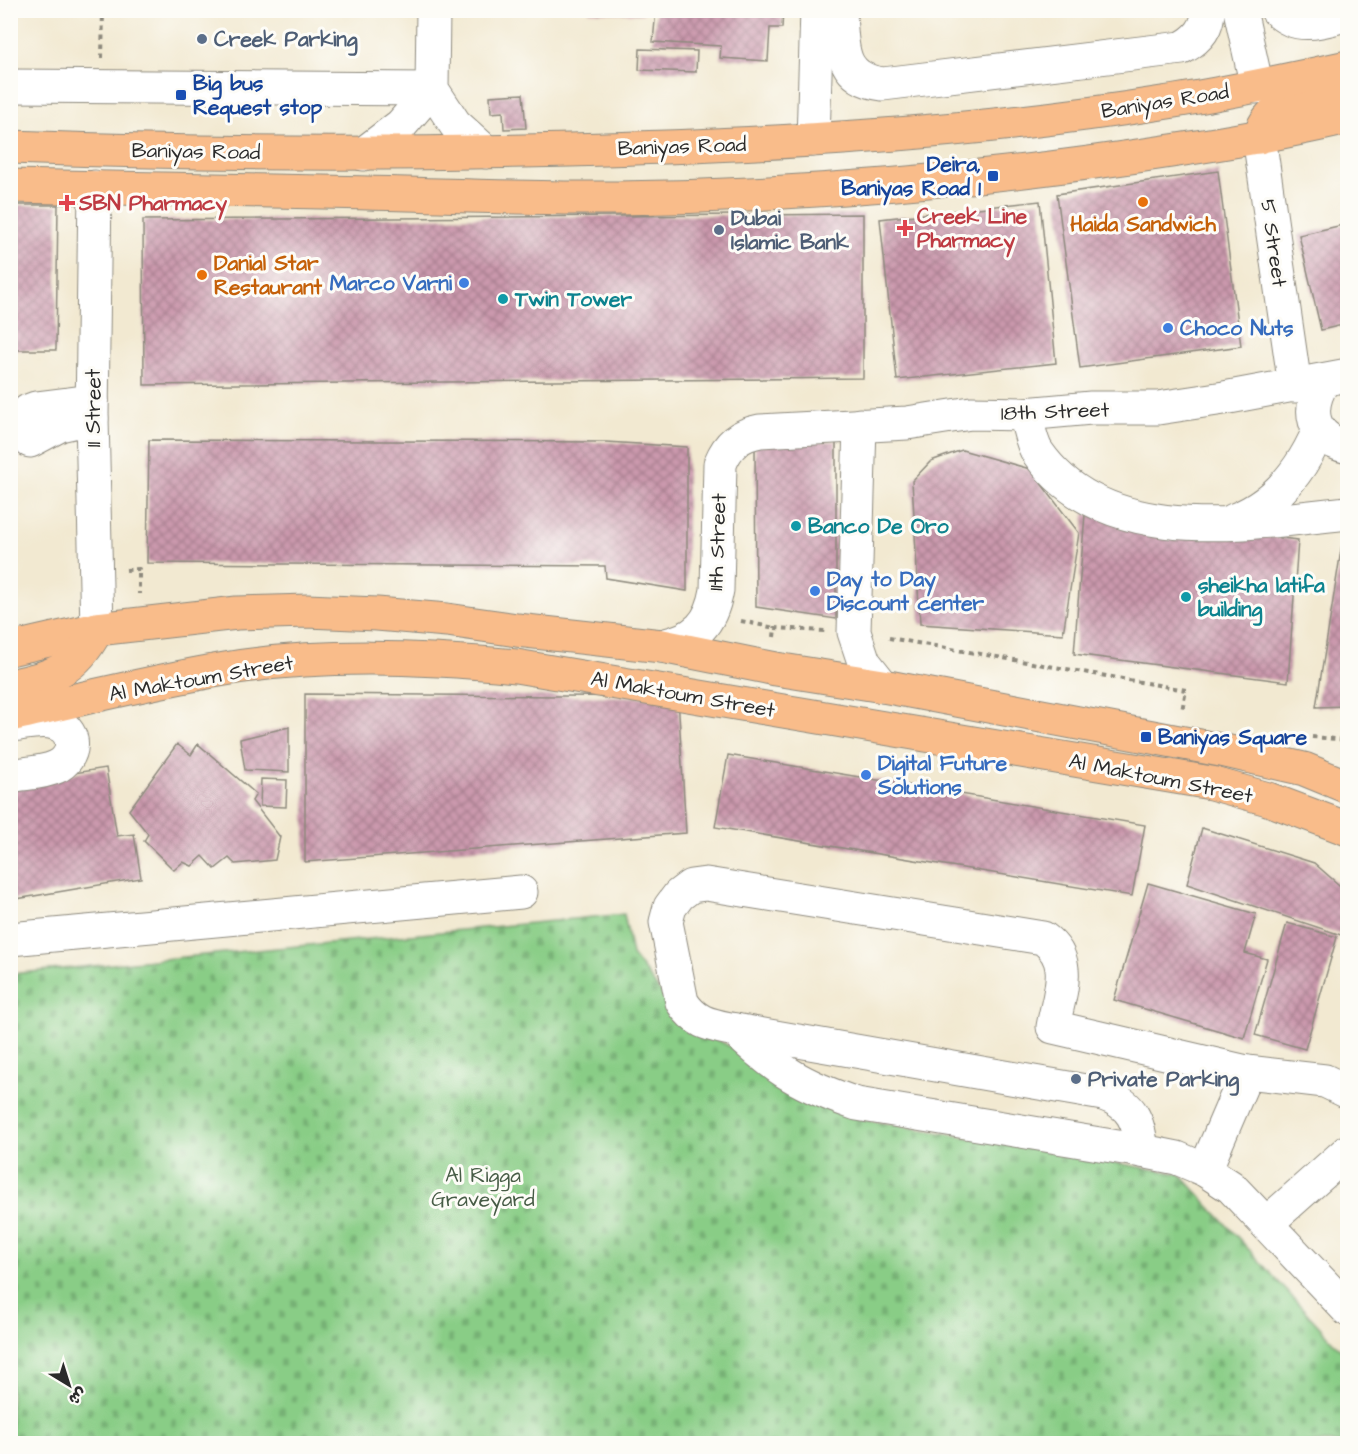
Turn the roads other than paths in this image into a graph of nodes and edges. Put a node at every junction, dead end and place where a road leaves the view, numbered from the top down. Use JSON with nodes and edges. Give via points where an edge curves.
{"nodes":[{"id":1,"x":433,"y":10,"type":"edge"},
{"id":2,"x":817,"y":10,"type":"edge"},
{"id":3,"x":840,"y":10,"type":"edge"},
{"id":4,"x":1208,"y":10,"type":"edge"},
{"id":5,"x":1240,"y":10,"type":"edge"},
{"id":6,"x":1277,"y":10,"type":"edge"},
{"id":7,"x":1347,"y":14,"type":"edge"},
{"id":8,"x":1347,"y":68,"type":"edge"},
{"id":9,"x":10,"y":86,"type":"edge"},
{"id":10,"x":1257,"y":87,"type":"junction"},
{"id":11,"x":432,"y":88,"type":"junction"},
{"id":12,"x":1347,"y":88,"type":"edge"},
{"id":13,"x":1347,"y":118,"type":"edge"},
{"id":14,"x":1259,"y":137,"type":"junction"},
{"id":15,"x":813,"y":140,"type":"junction"},
{"id":16,"x":10,"y":147,"type":"edge"},
{"id":17,"x":486,"y":152,"type":"junction"},
{"id":18,"x":363,"y":154,"type":"junction"},
{"id":19,"x":10,"y":186,"type":"edge"},
{"id":20,"x":95,"y":187,"type":"junction"},
{"id":21,"x":859,"y":188,"type":"junction"},
{"id":22,"x":1322,"y":380,"type":"edge"},
{"id":23,"x":92,"y":409,"type":"junction"},
{"id":24,"x":1024,"y":414,"type":"junction"},
{"id":25,"x":860,"y":425,"type":"junction"},
{"id":26,"x":1319,"y":430,"type":"junction"},
{"id":27,"x":760,"y":431,"type":"joint"},
{"id":28,"x":22,"y":433,"type":"dead end"},
{"id":29,"x":1347,"y":447,"type":"edge"},
{"id":30,"x":1347,"y":513,"type":"edge"},
{"id":31,"x":1221,"y":525,"type":"junction"},
{"id":32,"x":97,"y":629,"type":"junction"},
{"id":33,"x":662,"y":646,"type":"junction"},
{"id":34,"x":10,"y":649,"type":"edge"},
{"id":35,"x":10,"y":686,"type":"edge"},
{"id":36,"x":883,"y":686,"type":"junction"},
{"id":37,"x":10,"y":715,"type":"edge"},
{"id":38,"x":10,"y":724,"type":"edge"},
{"id":39,"x":1304,"y":769,"type":"junction"},
{"id":40,"x":1347,"y":775,"type":"edge"},
{"id":41,"x":10,"y":776,"type":"edge"},
{"id":42,"x":1347,"y":787,"type":"edge"},
{"id":43,"x":1347,"y":829,"type":"edge"},
{"id":44,"x":521,"y":892,"type":"dead end"},
{"id":45,"x":10,"y":939,"type":"edge"},
{"id":46,"x":735,"y":1030,"type":"junction"},
{"id":47,"x":1247,"y":1072,"type":"junction"},
{"id":48,"x":1347,"y":1092,"type":"edge"},
{"id":49,"x":1142,"y":1151,"type":"junction"},
{"id":50,"x":1347,"y":1151,"type":"edge"},
{"id":51,"x":1205,"y":1170,"type":"junction"},
{"id":52,"x":1267,"y":1223,"type":"junction"},
{"id":53,"x":1347,"y":1310,"type":"edge"}],
"edges":[{"from":1,"to":11,"type":"street"},
{"from":2,"to":15,"type":"street"},
{"from":3,"to":4,"type":"street","via":[[843,52],[848,65],[856,76],[883,84],[1182,48],[1199,36]]},
{"from":5,"to":10,"type":"street"},
{"from":6,"to":7,"type":"street","via":[[1302,23]]},
{"from":8,"to":10,"type":"main road","name":"Baniyas Road"},
{"from":9,"to":11,"type":"street"},
{"from":10,"to":15,"type":"main road","name":"Baniyas Road","via":[[1162,104],[996,125]]},
{"from":10,"to":21,"type":"main road","via":[[1247,111],[1225,126],[926,167]]},
{"from":11,"to":17,"type":"street","via":[[455,124]]},
{"from":11,"to":18,"type":"street","via":[[401,125]]},
{"from":12,"to":14,"type":"main road","via":[[1284,105],[1268,118]]},
{"from":13,"to":14,"type":"main road","name":"Baniyas Road"},
{"from":14,"to":21,"type":"main road","name":"Baniyas Road","via":[[1005,174]]},
{"from":14,"to":22,"type":"street","name":"5 Street"},
{"from":15,"to":17,"type":"main road","name":"Baniyas Road"},
{"from":16,"to":18,"type":"main road","name":"Baniyas Road"},
{"from":17,"to":18,"type":"main road","name":"Baniyas Road"},
{"from":19,"to":20,"type":"main road","name":"Baniyas Road"},
{"from":20,"to":21,"type":"main road","name":"Baniyas Road","via":[[497,198],[738,195]]},
{"from":20,"to":23,"type":"street","name":"11 Street"},
{"from":22,"to":24,"type":"street","name":"18th Street","via":[[1158,408]]},
{"from":22,"to":26,"type":"street","via":[[1313,404]]},
{"from":23,"to":28,"type":"street","via":[[60,425]]},
{"from":23,"to":32,"type":"street","name":"11 Street"},
{"from":24,"to":25,"type":"street","name":"18th Street","via":[[970,413],[907,423]]},
{"from":24,"to":31,"type":"street","via":[[1037,452],[1082,494],[1140,517]]},
{"from":25,"to":27,"type":"street","name":"18th Street"},
{"from":25,"to":36,"type":"street","via":[[854,632],[864,662]]},
{"from":26,"to":29,"type":"street"},
{"from":26,"to":31,"type":"street","via":[[1289,482],[1258,508]]},
{"from":27,"to":33,"type":"street","name":"11th Street","via":[[734,440],[720,464],[714,607],[694,634]]},
{"from":30,"to":31,"type":"street"},
{"from":32,"to":33,"type":"main road","name":"Al Maktoum Street","via":[[237,613],[307,611],[447,620]]},
{"from":32,"to":34,"type":"main road","name":"Al Maktoum Street"},
{"from":32,"to":35,"type":"main road","via":[[75,661],[41,679]]},
{"from":33,"to":36,"type":"main road","name":"Al Maktoum Street"},
{"from":36,"to":39,"type":"main road","name":"Al Maktoum Street"},
{"from":37,"to":43,"type":"main road","name":"Al Maktoum Street","via":[[226,669],[299,661],[371,658],[516,666],[1211,783],[1268,799]]},
{"from":38,"to":41,"type":"street","via":[[58,724],[67,730],[72,741],[65,762],[55,768]]},
{"from":39,"to":40,"type":"main road"},
{"from":39,"to":42,"type":"main road","name":"Al Maktoum Street"},
{"from":44,"to":45,"type":"street"},
{"from":46,"to":47,"type":"street","via":[[699,1021],[682,1002],[666,922],[670,907],[691,886],[706,884],[1043,938],[1061,957],[1063,970],[1053,1027]]},
{"from":46,"to":49,"type":"street","via":[[790,1076],[822,1093],[857,1104]]},
{"from":46,"to":49,"type":"street","via":[[1103,1094],[1122,1103],[1136,1119]]},
{"from":47,"to":48,"type":"street","via":[[1325,1081]]},
{"from":47,"to":51,"type":"street"},
{"from":49,"to":51,"type":"street","via":[[1177,1158]]},
{"from":50,"to":52,"type":"street"},
{"from":51,"to":52,"type":"street","via":[[1231,1187]]},
{"from":52,"to":53,"type":"street"}]}
